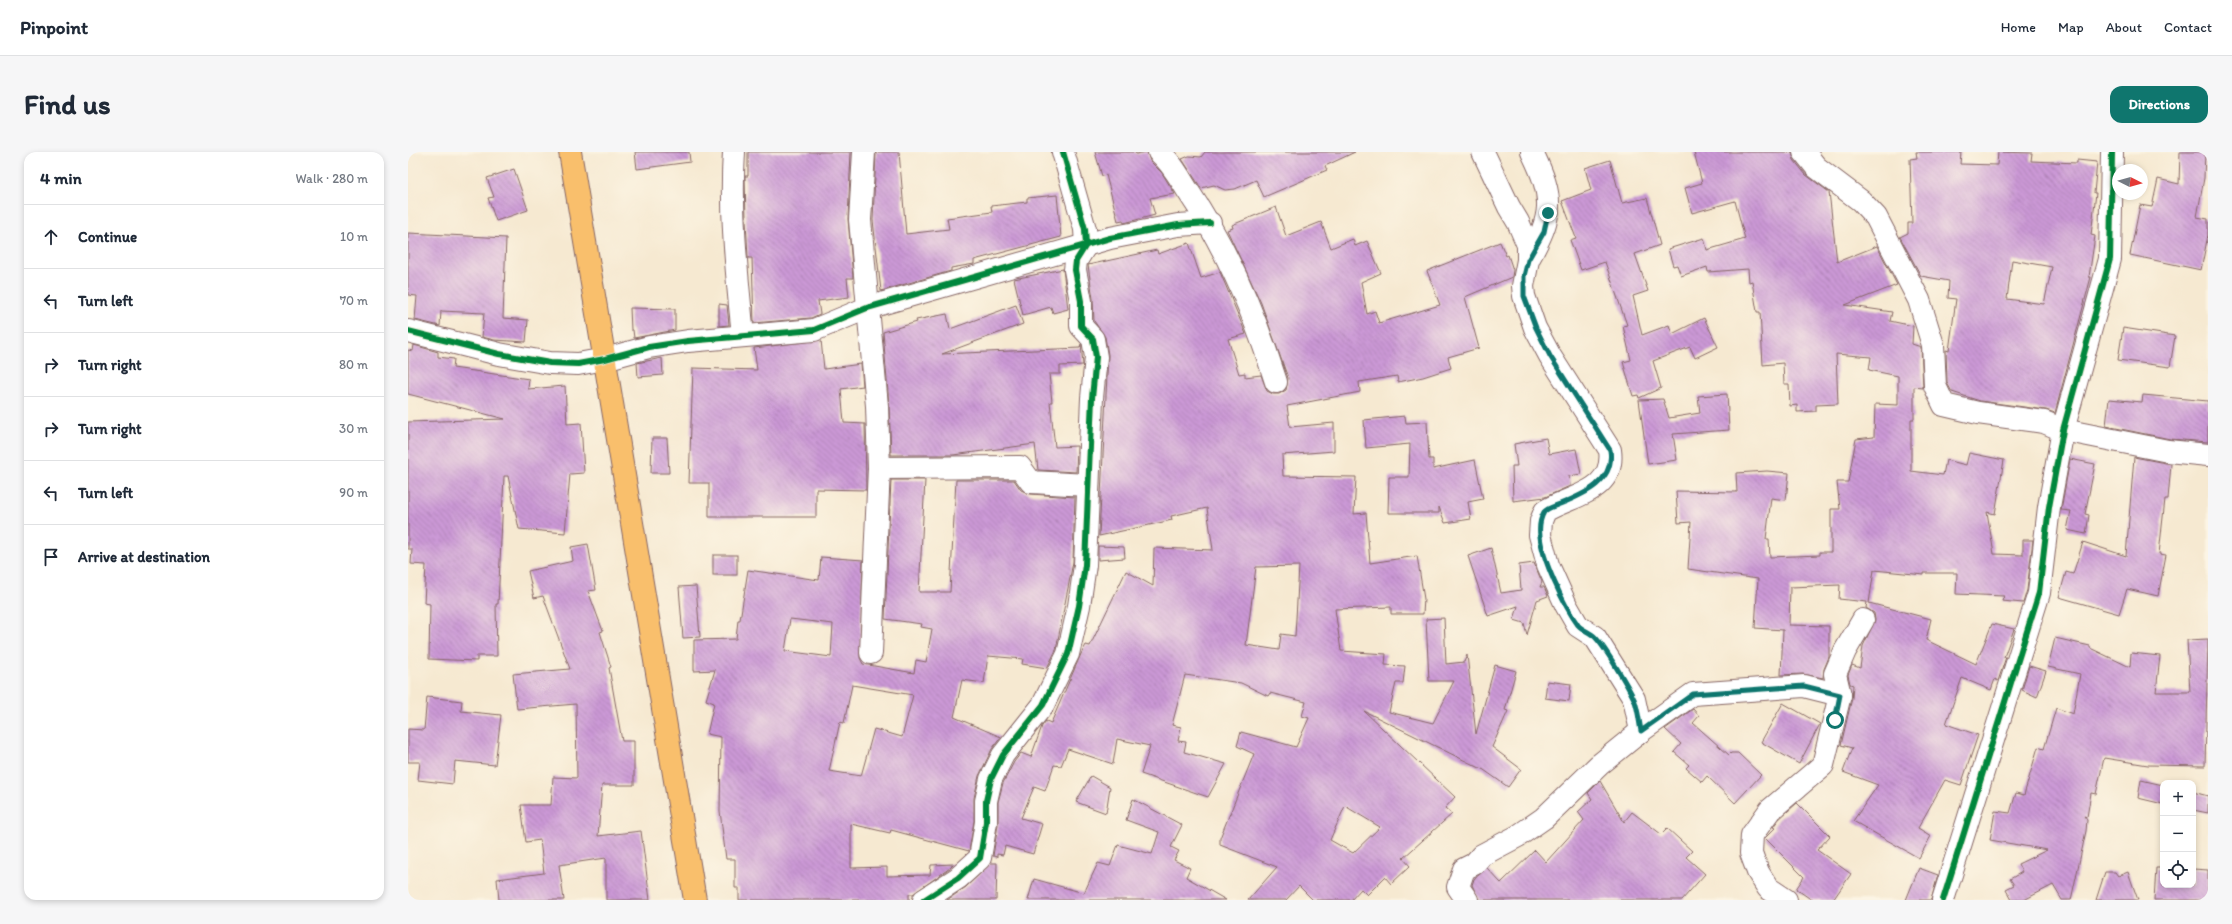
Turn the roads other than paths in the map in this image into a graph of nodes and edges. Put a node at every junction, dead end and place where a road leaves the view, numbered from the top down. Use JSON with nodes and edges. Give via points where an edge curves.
{"nodes":[{"id":1,"x":570,"y":152,"type":"edge"},
{"id":2,"x":734,"y":152,"type":"edge"},
{"id":3,"x":864,"y":152,"type":"edge"},
{"id":4,"x":1063,"y":152,"type":"edge"},
{"id":5,"x":1159,"y":152,"type":"edge"},
{"id":6,"x":1483,"y":152,"type":"edge"},
{"id":7,"x":1532,"y":152,"type":"edge"},
{"id":8,"x":1804,"y":152,"type":"edge"},
{"id":9,"x":2112,"y":152,"type":"edge"},
{"id":10,"x":1210,"y":223,"type":"junction"},
{"id":11,"x":1086,"y":245,"type":"junction"},
{"id":12,"x":1528,"y":260,"type":"junction"},
{"id":13,"x":868,"y":308,"type":"junction"},
{"id":14,"x":408,"y":331,"type":"edge"},
{"id":15,"x":743,"y":336,"type":"junction"},
{"id":16,"x":605,"y":359,"type":"junction"},
{"id":17,"x":1276,"y":382,"type":"dead end"},
{"id":18,"x":2063,"y":430,"type":"junction"},
{"id":19,"x":2208,"y":455,"type":"edge"},
{"id":20,"x":879,"y":468,"type":"junction"},
{"id":21,"x":1088,"y":485,"type":"junction"},
{"id":22,"x":1863,"y":620,"type":"dead end"},
{"id":23,"x":871,"y":652,"type":"dead end"},
{"id":24,"x":1840,"y":695,"type":"junction"},
{"id":25,"x":1641,"y":731,"type":"junction"},
{"id":26,"x":695,"y":900,"type":"edge"},
{"id":27,"x":924,"y":900,"type":"edge"},
{"id":28,"x":1467,"y":900,"type":"edge"},
{"id":29,"x":1786,"y":900,"type":"edge"},
{"id":30,"x":1943,"y":900,"type":"edge"}],
"edges":[{"from":1,"to":16,"type":"main road"},
{"from":2,"to":15,"type":"street","via":[[732,173],[735,253]]},
{"from":3,"to":13,"type":"street","via":[[860,220]]},
{"from":4,"to":11,"type":"street","via":[[1085,229]]},
{"from":5,"to":10,"type":"street","via":[[1174,168]]},
{"from":6,"to":12,"type":"street","via":[[1528,245]]},
{"from":7,"to":12,"type":"street","via":[[1542,172],[1548,196],[1548,213],[1544,232]]},
{"from":8,"to":18,"type":"street","via":[[1816,167],[1861,201],[1876,217],[1919,300],[1933,345],[1934,386],[1944,404],[1978,413],[2044,422]]},
{"from":9,"to":18,"type":"street","via":[[2110,259]]},
{"from":10,"to":11,"type":"street","via":[[1178,224],[1141,230]]},
{"from":10,"to":17,"type":"street","via":[[1247,301]]},
{"from":11,"to":13,"type":"street"},
{"from":11,"to":21,"type":"street","via":[[1076,261],[1075,270],[1081,301],[1081,326],[1093,339],[1096,357]]},
{"from":12,"to":25,"type":"street","via":[[1524,276],[1524,296],[1536,328],[1550,356],[1610,450],[1612,460],[1608,472],[1600,483],[1545,511],[1541,521],[1542,550],[1578,626],[1595,637],[1634,700]]},
{"from":13,"to":15,"type":"street","via":[[814,330]]},
{"from":13,"to":20,"type":"street","via":[[877,406]]},
{"from":14,"to":16,"type":"street","via":[[500,354],[550,363],[578,364]]},
{"from":15,"to":16,"type":"street","via":[[649,347]]},
{"from":16,"to":26,"type":"main road"},
{"from":18,"to":19,"type":"street","via":[[2168,451]]},
{"from":18,"to":30,"type":"street","via":[[2049,506],[2039,593]]},
{"from":20,"to":21,"type":"street","via":[[1020,467],[1031,482]]},
{"from":20,"to":23,"type":"street"},
{"from":21,"to":27,"type":"street","via":[[1086,565],[1068,654],[1043,705],[1003,755],[991,779],[980,858],[958,878]]},
{"from":22,"to":24,"type":"street","via":[[1835,674]]},
{"from":24,"to":25,"type":"street","via":[[1804,686],[1693,694]]},
{"from":24,"to":29,"type":"street","via":[[1823,765],[1770,810],[1752,835],[1751,853],[1758,872],[1768,888]]},
{"from":25,"to":28,"type":"street","via":[[1599,765],[1544,818],[1518,836],[1482,855],[1474,864],[1464,869],[1458,887]]}]}
